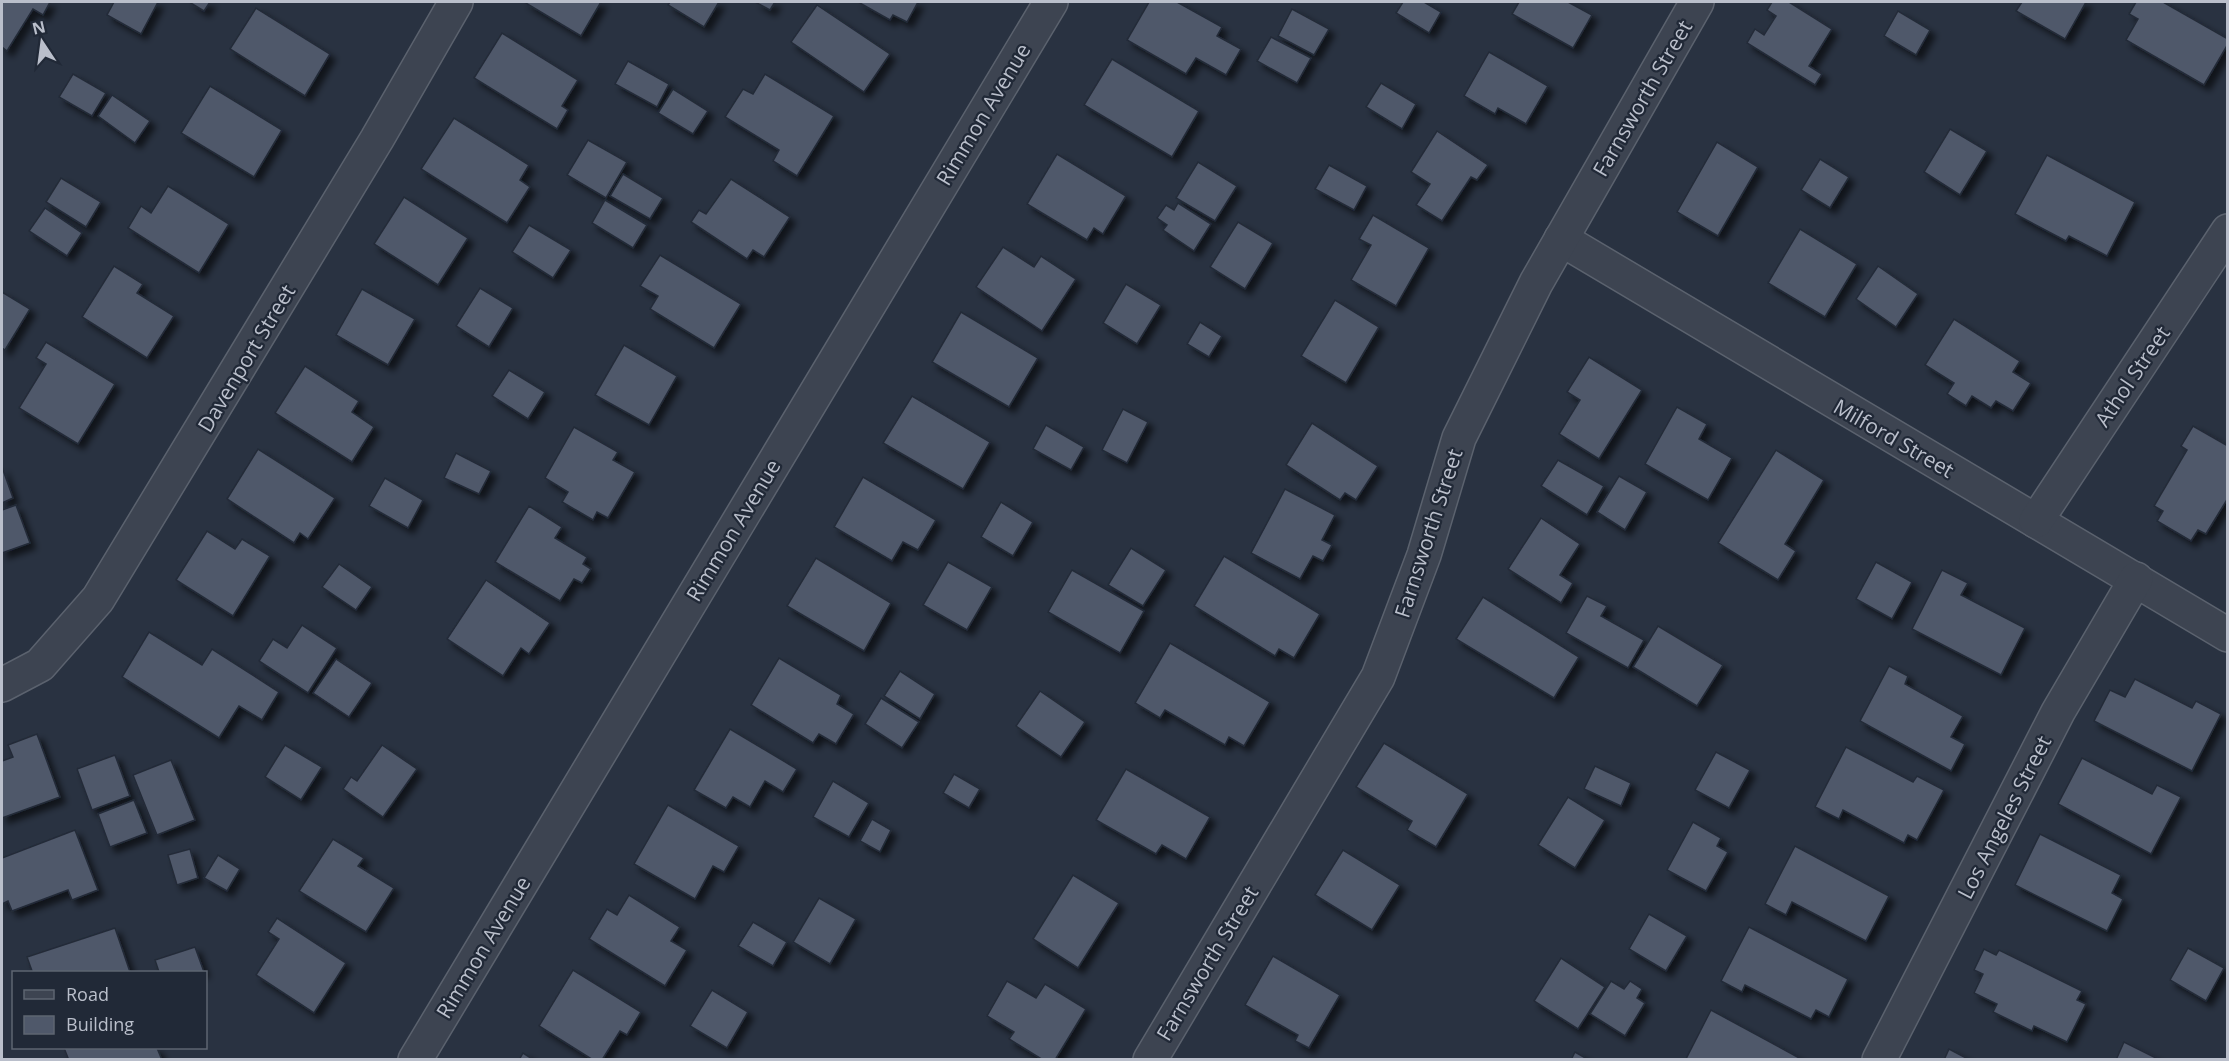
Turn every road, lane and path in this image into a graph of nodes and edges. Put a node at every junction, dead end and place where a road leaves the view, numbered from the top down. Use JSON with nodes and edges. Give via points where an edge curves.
{"nodes":[{"id":1,"x":456,"y":2,"type":"edge"},
{"id":2,"x":1051,"y":2,"type":"edge"},
{"id":3,"x":1697,"y":2,"type":"edge"},
{"id":4,"x":2228,"y":231,"type":"edge"},
{"id":5,"x":1561,"y":239,"type":"junction"},
{"id":6,"x":2036,"y":521,"type":"junction"},
{"id":7,"x":2136,"y":579,"type":"junction"},
{"id":8,"x":2228,"y":635,"type":"edge"},
{"id":9,"x":2,"y":685,"type":"edge"},
{"id":10,"x":415,"y":1059,"type":"edge"},
{"id":11,"x":1150,"y":1059,"type":"edge"},
{"id":12,"x":1879,"y":1059,"type":"edge"}],
"edges":[{"from":1,"to":9,"type":"street","name":"Davenport Street","via":[[98,599],[39,665]]},
{"from":2,"to":10,"type":"street","name":"Rimmon Avenue"},
{"from":3,"to":5,"type":"street","name":"Farnsworth Street"},
{"from":4,"to":6,"type":"street","name":"Athol Street"},
{"from":5,"to":6,"type":"street","name":"Milford Street"},
{"from":5,"to":11,"type":"street","name":"Farnsworth Street","via":[[1459,438],[1424,555],[1378,677]]},
{"from":6,"to":7,"type":"street","name":"Milford Street"},
{"from":7,"to":8,"type":"street","name":"Milford Street"},
{"from":7,"to":12,"type":"street","name":"Los Angeles Street","via":[[2058,712]]}]}
